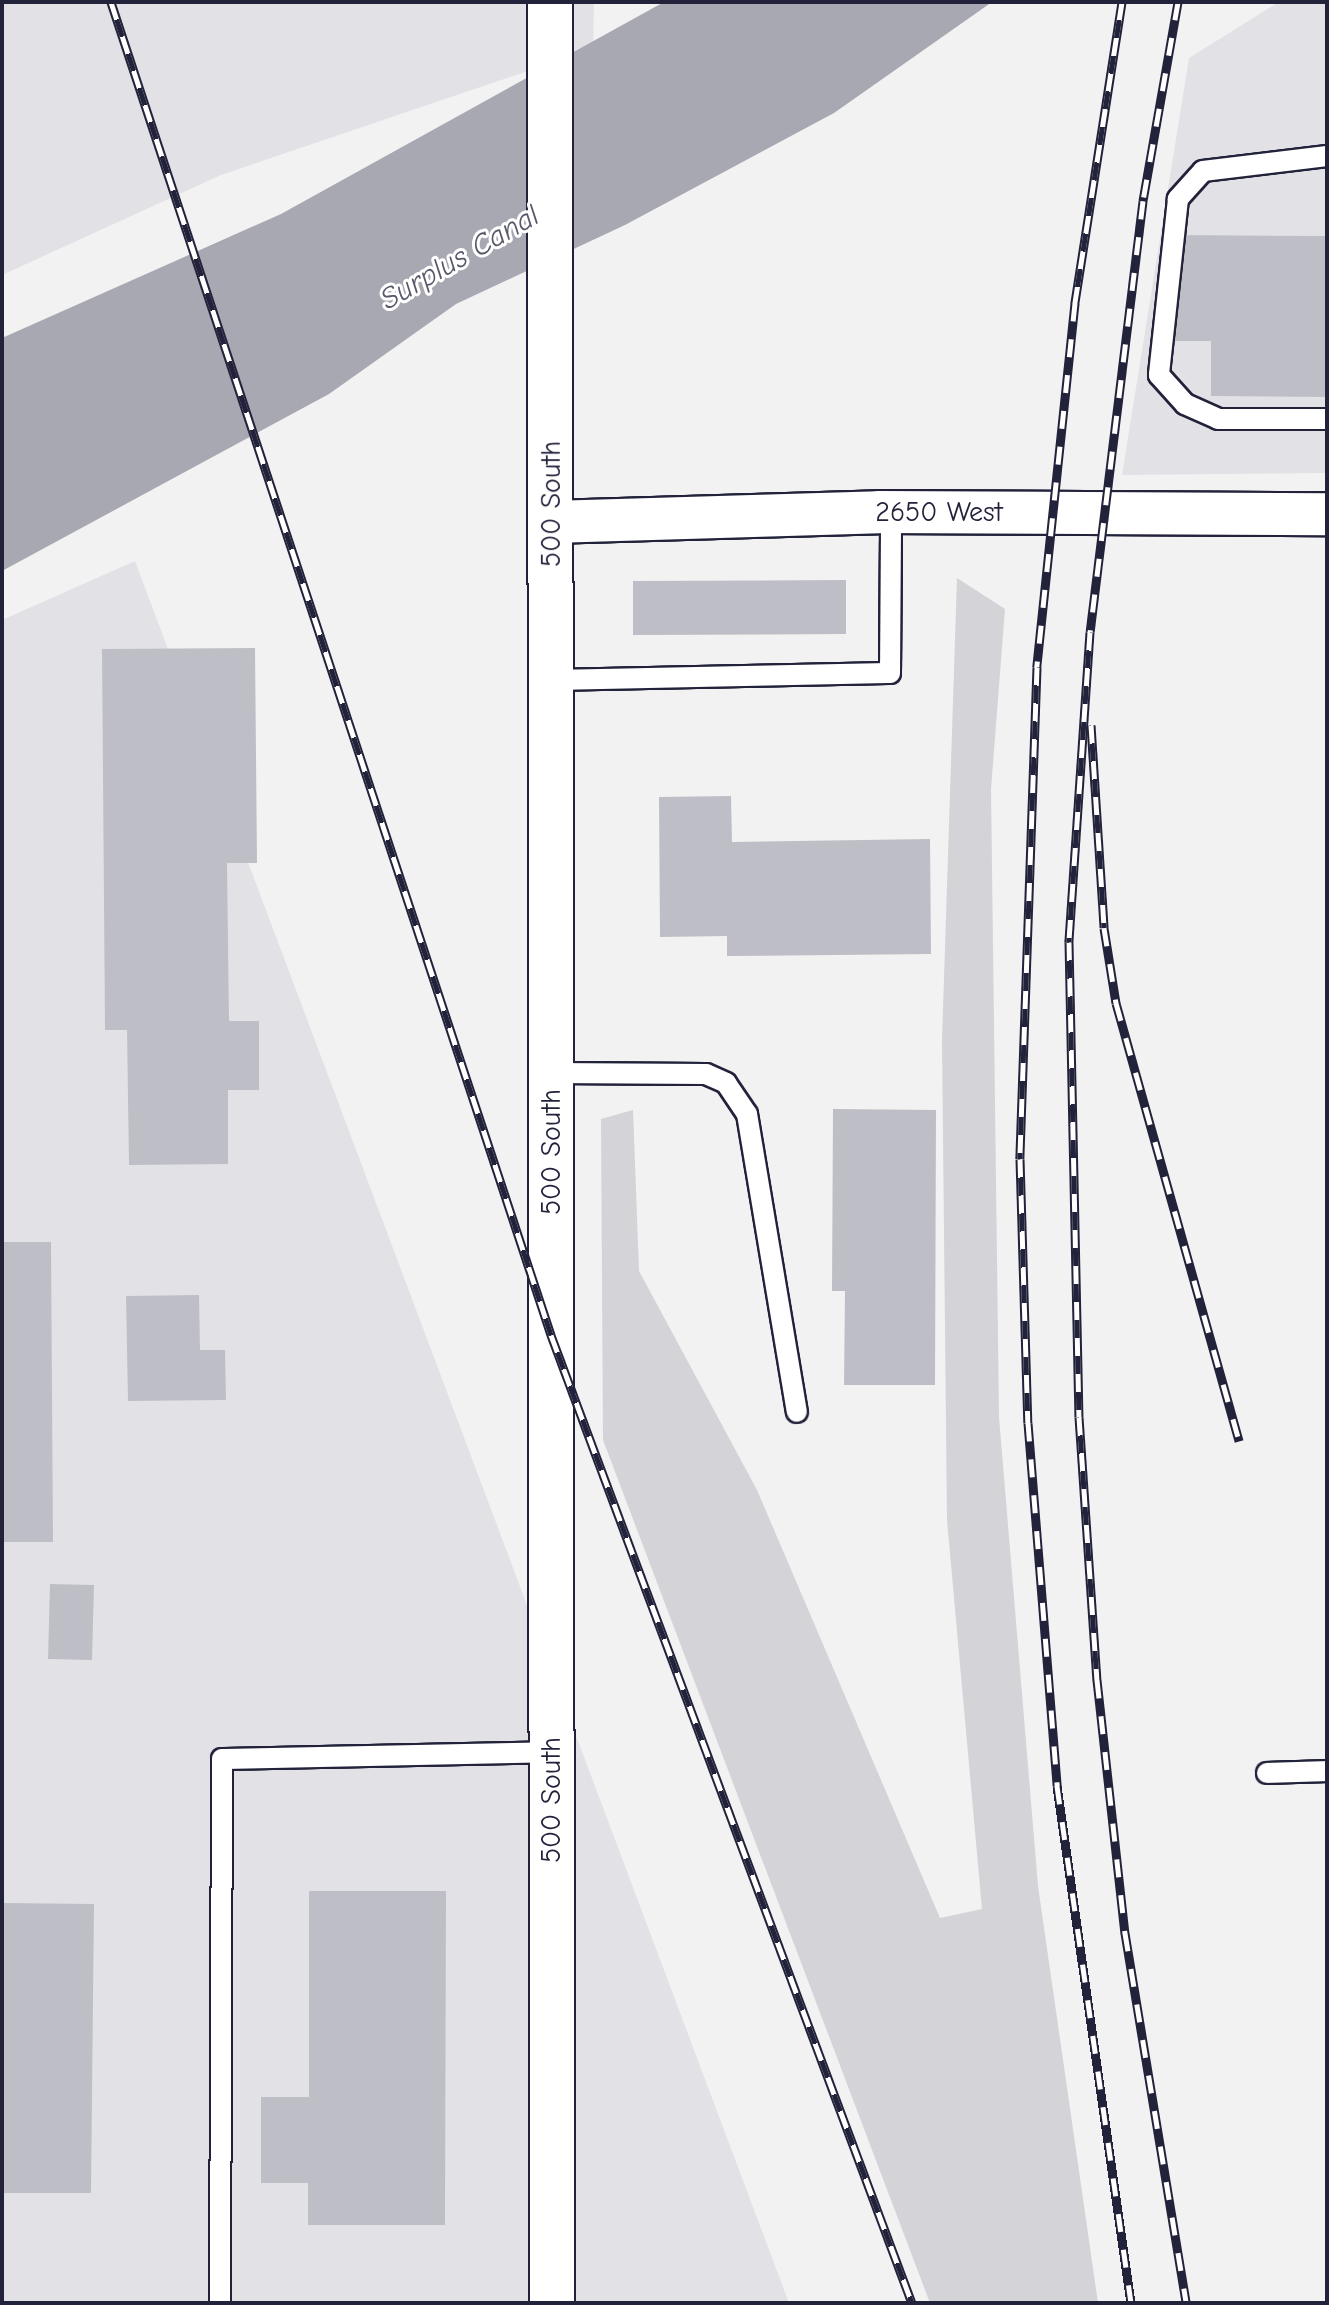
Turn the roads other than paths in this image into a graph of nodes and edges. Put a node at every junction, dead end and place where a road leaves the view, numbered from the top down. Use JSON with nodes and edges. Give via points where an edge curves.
{"nodes":[{"id":1,"x":550,"y":20,"type":"edge"},
{"id":2,"x":1327,"y":156,"type":"edge"},
{"id":3,"x":1327,"y":419,"type":"edge"},
{"id":4,"x":891,"y":512,"type":"junction"},
{"id":5,"x":1327,"y":514,"type":"edge"},
{"id":6,"x":551,"y":522,"type":"junction"},
{"id":7,"x":551,"y":680,"type":"junction"},
{"id":8,"x":551,"y":1073,"type":"junction"},
{"id":9,"x":797,"y":1412,"type":"dead end"},
{"id":10,"x":551,"y":1752,"type":"junction"},
{"id":11,"x":1327,"y":1771,"type":"edge"},
{"id":12,"x":1267,"y":1773,"type":"dead end"},
{"id":13,"x":220,"y":2303,"type":"edge"},
{"id":14,"x":552,"y":2303,"type":"edge"}],
"edges":[{"from":1,"to":6,"type":"street","name":"500 South"},
{"from":2,"to":3,"type":"lane","via":[[1203,171],[1178,199],[1159,375],[1185,404],[1218,419]]},
{"from":4,"to":5,"type":"street","name":"2650 West"},
{"from":4,"to":6,"type":"street","name":"2650 West"},
{"from":4,"to":7,"type":"lane","via":[[890,673]]},
{"from":6,"to":7,"type":"street","name":"500 South"},
{"from":7,"to":8,"type":"street","name":"500 South"},
{"from":8,"to":9,"type":"lane","via":[[706,1074],[726,1083],[747,1114]]},
{"from":8,"to":10,"type":"street","name":"500 South"},
{"from":10,"to":13,"type":"lane","via":[[222,1759]]},
{"from":10,"to":14,"type":"street","name":"500 South"},
{"from":11,"to":12,"type":"lane"}]}
